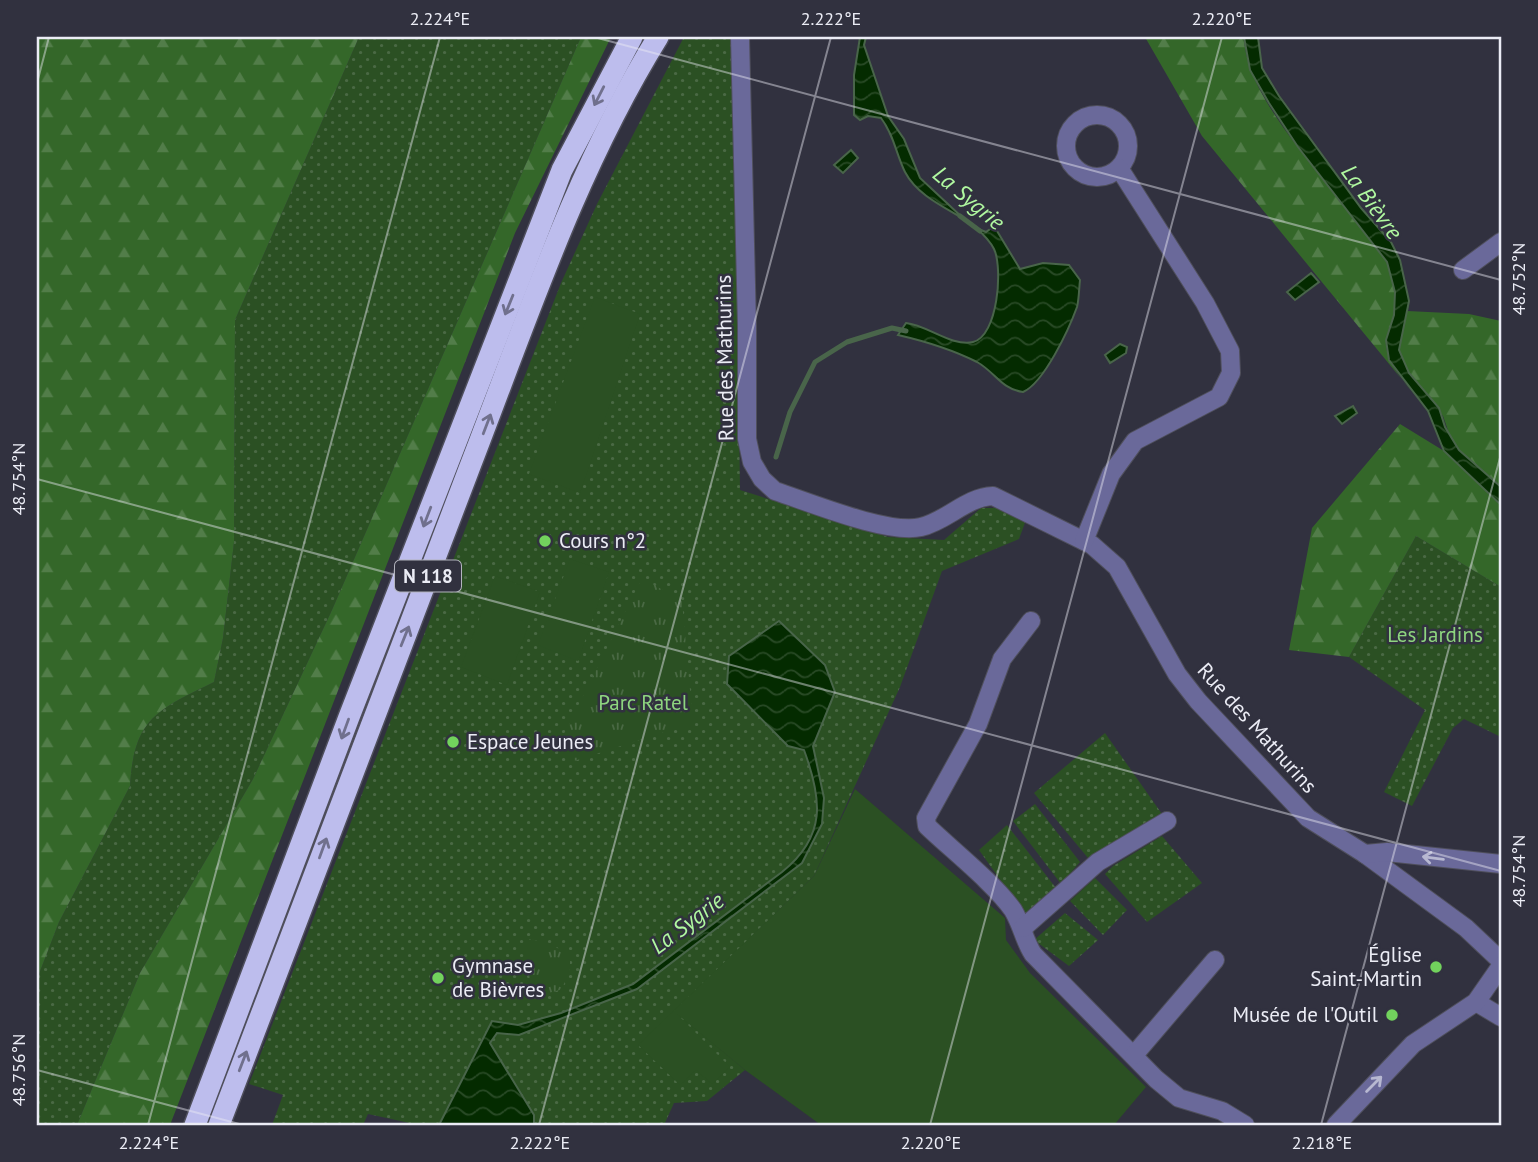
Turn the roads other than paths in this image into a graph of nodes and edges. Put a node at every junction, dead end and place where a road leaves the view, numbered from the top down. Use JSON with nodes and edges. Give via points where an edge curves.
{"nodes":[{"id":1,"x":632,"y":37,"type":"edge"},
{"id":2,"x":658,"y":37,"type":"edge"},
{"id":3,"x":740,"y":37,"type":"edge"},
{"id":4,"x":1119,"y":168,"type":"dead end"},
{"id":5,"x":1501,"y":242,"type":"edge"},
{"id":6,"x":1463,"y":270,"type":"dead end"},
{"id":7,"x":1084,"y":541,"type":"junction"},
{"id":8,"x":1031,"y":621,"type":"dead end"},
{"id":9,"x":1167,"y":821,"type":"dead end"},
{"id":10,"x":1365,"y":854,"type":"junction"},
{"id":11,"x":1501,"y":864,"type":"edge"},
{"id":12,"x":1024,"y":928,"type":"junction"},
{"id":13,"x":1215,"y":960,"type":"dead end"},
{"id":14,"x":1501,"y":961,"type":"edge"},
{"id":15,"x":1501,"y":966,"type":"edge"},
{"id":16,"x":1476,"y":1002,"type":"junction"},
{"id":17,"x":1501,"y":1017,"type":"edge"},
{"id":18,"x":1134,"y":1055,"type":"junction"},
{"id":19,"x":195,"y":1125,"type":"edge"},
{"id":20,"x":219,"y":1125,"type":"edge"},
{"id":21,"x":1245,"y":1125,"type":"edge"},
{"id":22,"x":1336,"y":1125,"type":"edge"}],
"edges":[{"from":1,"to":19,"type":"highway","number":"N 118","one_way":true,"via":[[562,170]]},
{"from":20,"to":2,"type":"highway","number":"N 118","one_way":true,"via":[[584,173]]},
{"from":3,"to":7,"type":"street","name":"Rue des Mathurins","via":[[747,439],[762,479],[775,491],[881,525],[918,528],[947,517],[978,496],[993,496]]},
{"from":4,"to":7,"type":"street","via":[[1205,303],[1230,351],[1231,373],[1219,397],[1135,441],[1111,474]]},
{"from":5,"to":6,"type":"street"},
{"from":7,"to":10,"type":"street","name":"Rue des Mathurins","via":[[1117,567],[1177,674],[1198,701],[1308,818]]},
{"from":8,"to":12,"type":"street","via":[[1002,659],[978,724],[926,818],[927,826],[1011,907]]},
{"from":9,"to":12,"type":"street","via":[[1098,862]]},
{"from":11,"to":10,"type":"street","one_way":true,"via":[[1387,852]]},
{"from":10,"to":14,"type":"street","name":"Rue des Mathurins","via":[[1466,928]]},
{"from":12,"to":18,"type":"street","via":[[1025,942],[1033,954]]},
{"from":13,"to":18,"type":"street"},
{"from":15,"to":16,"type":"street"},
{"from":16,"to":17,"type":"street"},
{"from":22,"to":16,"type":"street","one_way":true,"via":[[1413,1044]]},
{"from":18,"to":21,"type":"street","via":[[1179,1098],[1222,1111]]}]}
